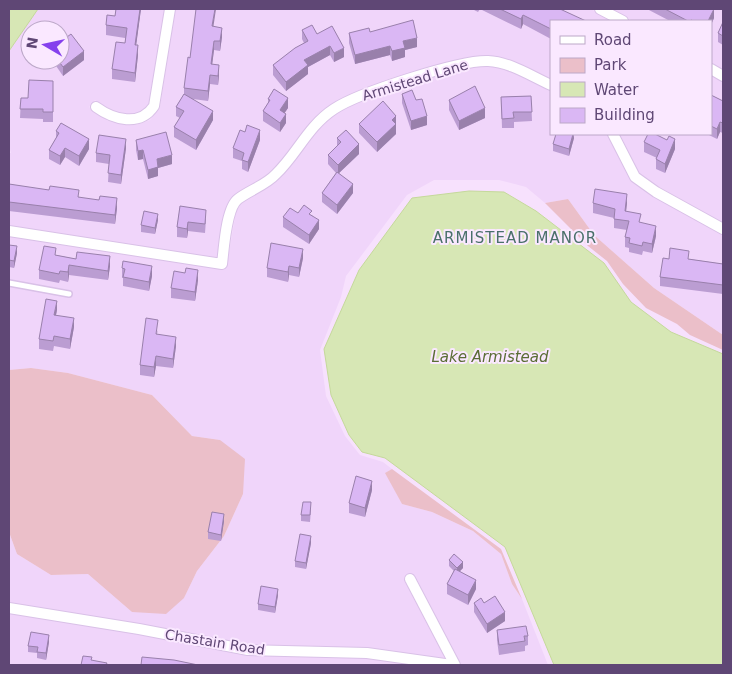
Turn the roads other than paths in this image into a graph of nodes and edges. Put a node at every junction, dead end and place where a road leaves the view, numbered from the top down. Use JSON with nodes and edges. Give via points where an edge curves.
{"nodes":[{"id":1,"x":170,"y":9,"type":"edge"},
{"id":2,"x":600,"y":9,"type":"edge"},
{"id":3,"x":621,"y":20,"type":"edge"},
{"id":4,"x":550,"y":85,"type":"edge"},
{"id":5,"x":96,"y":107,"type":"dead end"},
{"id":6,"x":614,"y":135,"type":"edge"},
{"id":7,"x":723,"y":230,"type":"edge"},
{"id":8,"x":9,"y":231,"type":"edge"},
{"id":9,"x":9,"y":284,"type":"edge"},
{"id":10,"x":69,"y":294,"type":"dead end"},
{"id":11,"x":410,"y":580,"type":"dead end"},
{"id":12,"x":9,"y":608,"type":"edge"},
{"id":13,"x":453,"y":665,"type":"edge"}],
"edges":[{"from":1,"to":5,"type":"street","via":[[154,106],[148,116],[137,120],[108,116]]},
{"from":2,"to":3,"type":"street"},
{"from":4,"to":8,"type":"street","name":"Armistead Lane","via":[[510,65],[470,62],[364,94],[333,110],[309,131],[276,175],[236,200],[231,210],[222,264]]},
{"from":6,"to":7,"type":"street","via":[[635,177]]},
{"from":9,"to":10,"type":"lane"},
{"from":11,"to":13,"type":"street","name":"Chastain Road"},
{"from":12,"to":13,"type":"street","name":"Chastain Road","via":[[248,650],[367,653]]}]}
